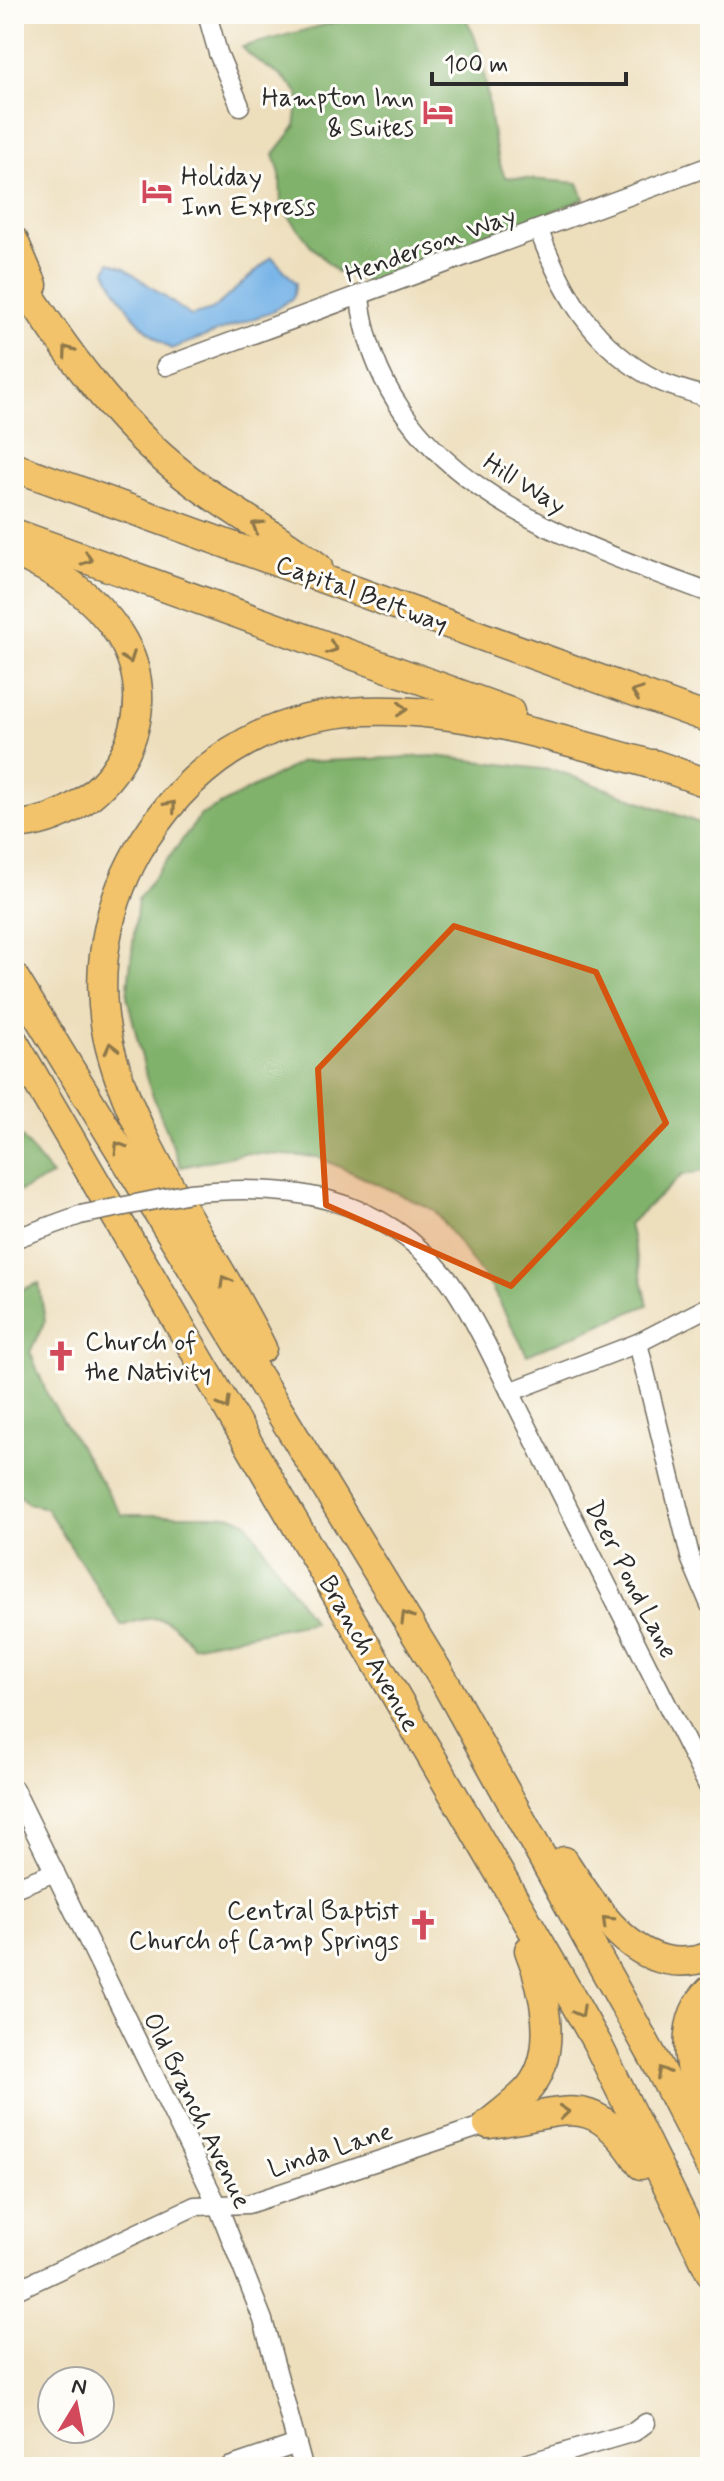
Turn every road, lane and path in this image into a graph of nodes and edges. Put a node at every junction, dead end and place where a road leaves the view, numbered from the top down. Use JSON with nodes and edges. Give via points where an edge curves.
{"nodes":[{"id":1,"x":207,"y":14,"type":"edge"},
{"id":2,"x":240,"y":106,"type":"dead end"},
{"id":3,"x":710,"y":166,"type":"edge"},
{"id":4,"x":539,"y":231,"type":"junction"},
{"id":5,"x":14,"y":241,"type":"edge"},
{"id":6,"x":14,"y":271,"type":"edge"},
{"id":7,"x":360,"y":298,"type":"junction"},
{"id":8,"x":45,"y":320,"type":"junction"},
{"id":9,"x":166,"y":366,"type":"dead end"},
{"id":10,"x":710,"y":399,"type":"edge"},
{"id":11,"x":14,"y":467,"type":"edge"},
{"id":12,"x":14,"y":533,"type":"edge"},
{"id":13,"x":14,"y":552,"type":"edge"},
{"id":14,"x":345,"y":586,"type":"junction"},
{"id":15,"x":710,"y":593,"type":"edge"},
{"id":16,"x":710,"y":719,"type":"edge"},
{"id":17,"x":672,"y":770,"type":"junction"},
{"id":18,"x":710,"y":784,"type":"edge"},
{"id":19,"x":14,"y":825,"type":"edge"},
{"id":20,"x":14,"y":977,"type":"edge"},
{"id":21,"x":14,"y":1042,"type":"edge"},
{"id":22,"x":14,"y":1076,"type":"edge"},
{"id":23,"x":14,"y":1239,"type":"edge"},
{"id":24,"x":710,"y":1306,"type":"edge"},
{"id":25,"x":186,"y":1337,"type":"junction"},
{"id":26,"x":638,"y":1343,"type":"junction"},
{"id":27,"x":510,"y":1392,"type":"junction"},
{"id":28,"x":336,"y":1500,"type":"junction"},
{"id":29,"x":710,"y":1605,"type":"edge"},
{"id":30,"x":446,"y":1684,"type":"junction"},
{"id":31,"x":14,"y":1789,"type":"edge"},
{"id":32,"x":710,"y":1790,"type":"edge"},
{"id":33,"x":456,"y":1799,"type":"junction"},
{"id":34,"x":55,"y":1872,"type":"junction"},
{"id":35,"x":14,"y":1888,"type":"edge"},
{"id":36,"x":710,"y":1956,"type":"edge"},
{"id":37,"x":710,"y":1990,"type":"edge"},
{"id":38,"x":488,"y":2124,"type":"junction"},
{"id":39,"x":710,"y":2137,"type":"edge"},
{"id":40,"x":710,"y":2167,"type":"edge"},
{"id":41,"x":218,"y":2206,"type":"junction"},
{"id":42,"x":710,"y":2273,"type":"edge"},
{"id":43,"x":14,"y":2291,"type":"edge"},
{"id":44,"x":646,"y":2423,"type":"dead end"},
{"id":45,"x":297,"y":2444,"type":"junction"},
{"id":46,"x":229,"y":2467,"type":"edge"},
{"id":47,"x":303,"y":2467,"type":"edge"},
{"id":48,"x":515,"y":2467,"type":"edge"}],
"edges":[{"from":1,"to":2,"type":"street"},
{"from":3,"to":4,"type":"street","name":"Henderson Way"},
{"from":4,"to":7,"type":"street","name":"Henderson Way"},
{"from":4,"to":10,"type":"street","via":[[574,308],[600,336],[658,380]]},
{"from":5,"to":8,"type":"highway"},
{"from":6,"to":8,"type":"highway"},
{"from":7,"to":9,"type":"street","name":"Henderson Way"},
{"from":7,"to":15,"type":"street","name":"Hill Way","via":[[367,335],[403,411],[473,485],[538,525]]},
{"from":14,"to":8,"type":"highway","one_way":true,"via":[[184,475],[124,420]]},
{"from":11,"to":14,"type":"highway","name":"Capital Beltway"},
{"from":12,"to":17,"type":"highway","one_way":true},
{"from":13,"to":19,"type":"highway","one_way":true,"via":[[62,575],[100,609],[130,656],[138,699],[131,742],[105,783],[90,798],[50,820]]},
{"from":16,"to":14,"type":"highway","name":"Capital Beltway","one_way":true},
{"from":17,"to":18,"type":"highway"},
{"from":28,"to":17,"type":"highway","one_way":true,"via":[[252,1327],[155,1162],[119,1078],[102,984],[110,919],[122,883],[153,828],[195,780],[268,733],[326,715],[386,708],[453,715]]},
{"from":28,"to":20,"type":"highway","name":"Branch Avenue","one_way":true},
{"from":21,"to":25,"type":"highway","name":"Branch Avenue"},
{"from":22,"to":25,"type":"highway"},
{"from":23,"to":27,"type":"street","name":"Deer Pond Lane","bridge":true,"via":[[80,1215],[190,1193],[270,1188],[364,1212],[424,1252],[448,1279]]},
{"from":24,"to":26,"type":"street"},
{"from":25,"to":33,"type":"highway","name":"Branch Avenue","one_way":true},
{"from":26,"to":27,"type":"street"},
{"from":26,"to":29,"type":"street","via":[[691,1560]]},
{"from":27,"to":32,"type":"street","name":"Deer Pond Lane"},
{"from":30,"to":28,"type":"highway","name":"Branch Avenue","one_way":true},
{"from":36,"to":30,"type":"highway","one_way":true,"via":[[690,1964],[664,1960],[631,1944],[597,1911]]},
{"from":40,"to":30,"type":"highway","name":"Branch Avenue","one_way":true},
{"from":31,"to":34,"type":"street","name":"Old Branch Avenue"},
{"from":33,"to":38,"type":"highway","via":[[460,1820],[526,1940],[541,1980],[546,2027],[542,2059],[531,2086]]},
{"from":33,"to":42,"type":"highway","name":"Branch Avenue","one_way":true,"via":[[597,2043]]},
{"from":34,"to":35,"type":"street"},
{"from":34,"to":41,"type":"street","name":"Old Branch Avenue"},
{"from":37,"to":39,"type":"highway","via":[[695,2008],[688,2040],[690,2067]]},
{"from":38,"to":41,"type":"street","name":"Linda Lane","via":[[248,2204]]},
{"from":38,"to":42,"type":"highway","one_way":true,"via":[[562,2110],[600,2117],[618,2131]]},
{"from":41,"to":43,"type":"street","name":"Linda Lane","via":[[195,2206]]},
{"from":41,"to":45,"type":"street","name":"Old Branch Avenue","via":[[263,2320]]},
{"from":44,"to":48,"type":"street","via":[[634,2432]]},
{"from":45,"to":46,"type":"street"},
{"from":45,"to":47,"type":"street","name":"Old Branch Avenue"}]}
